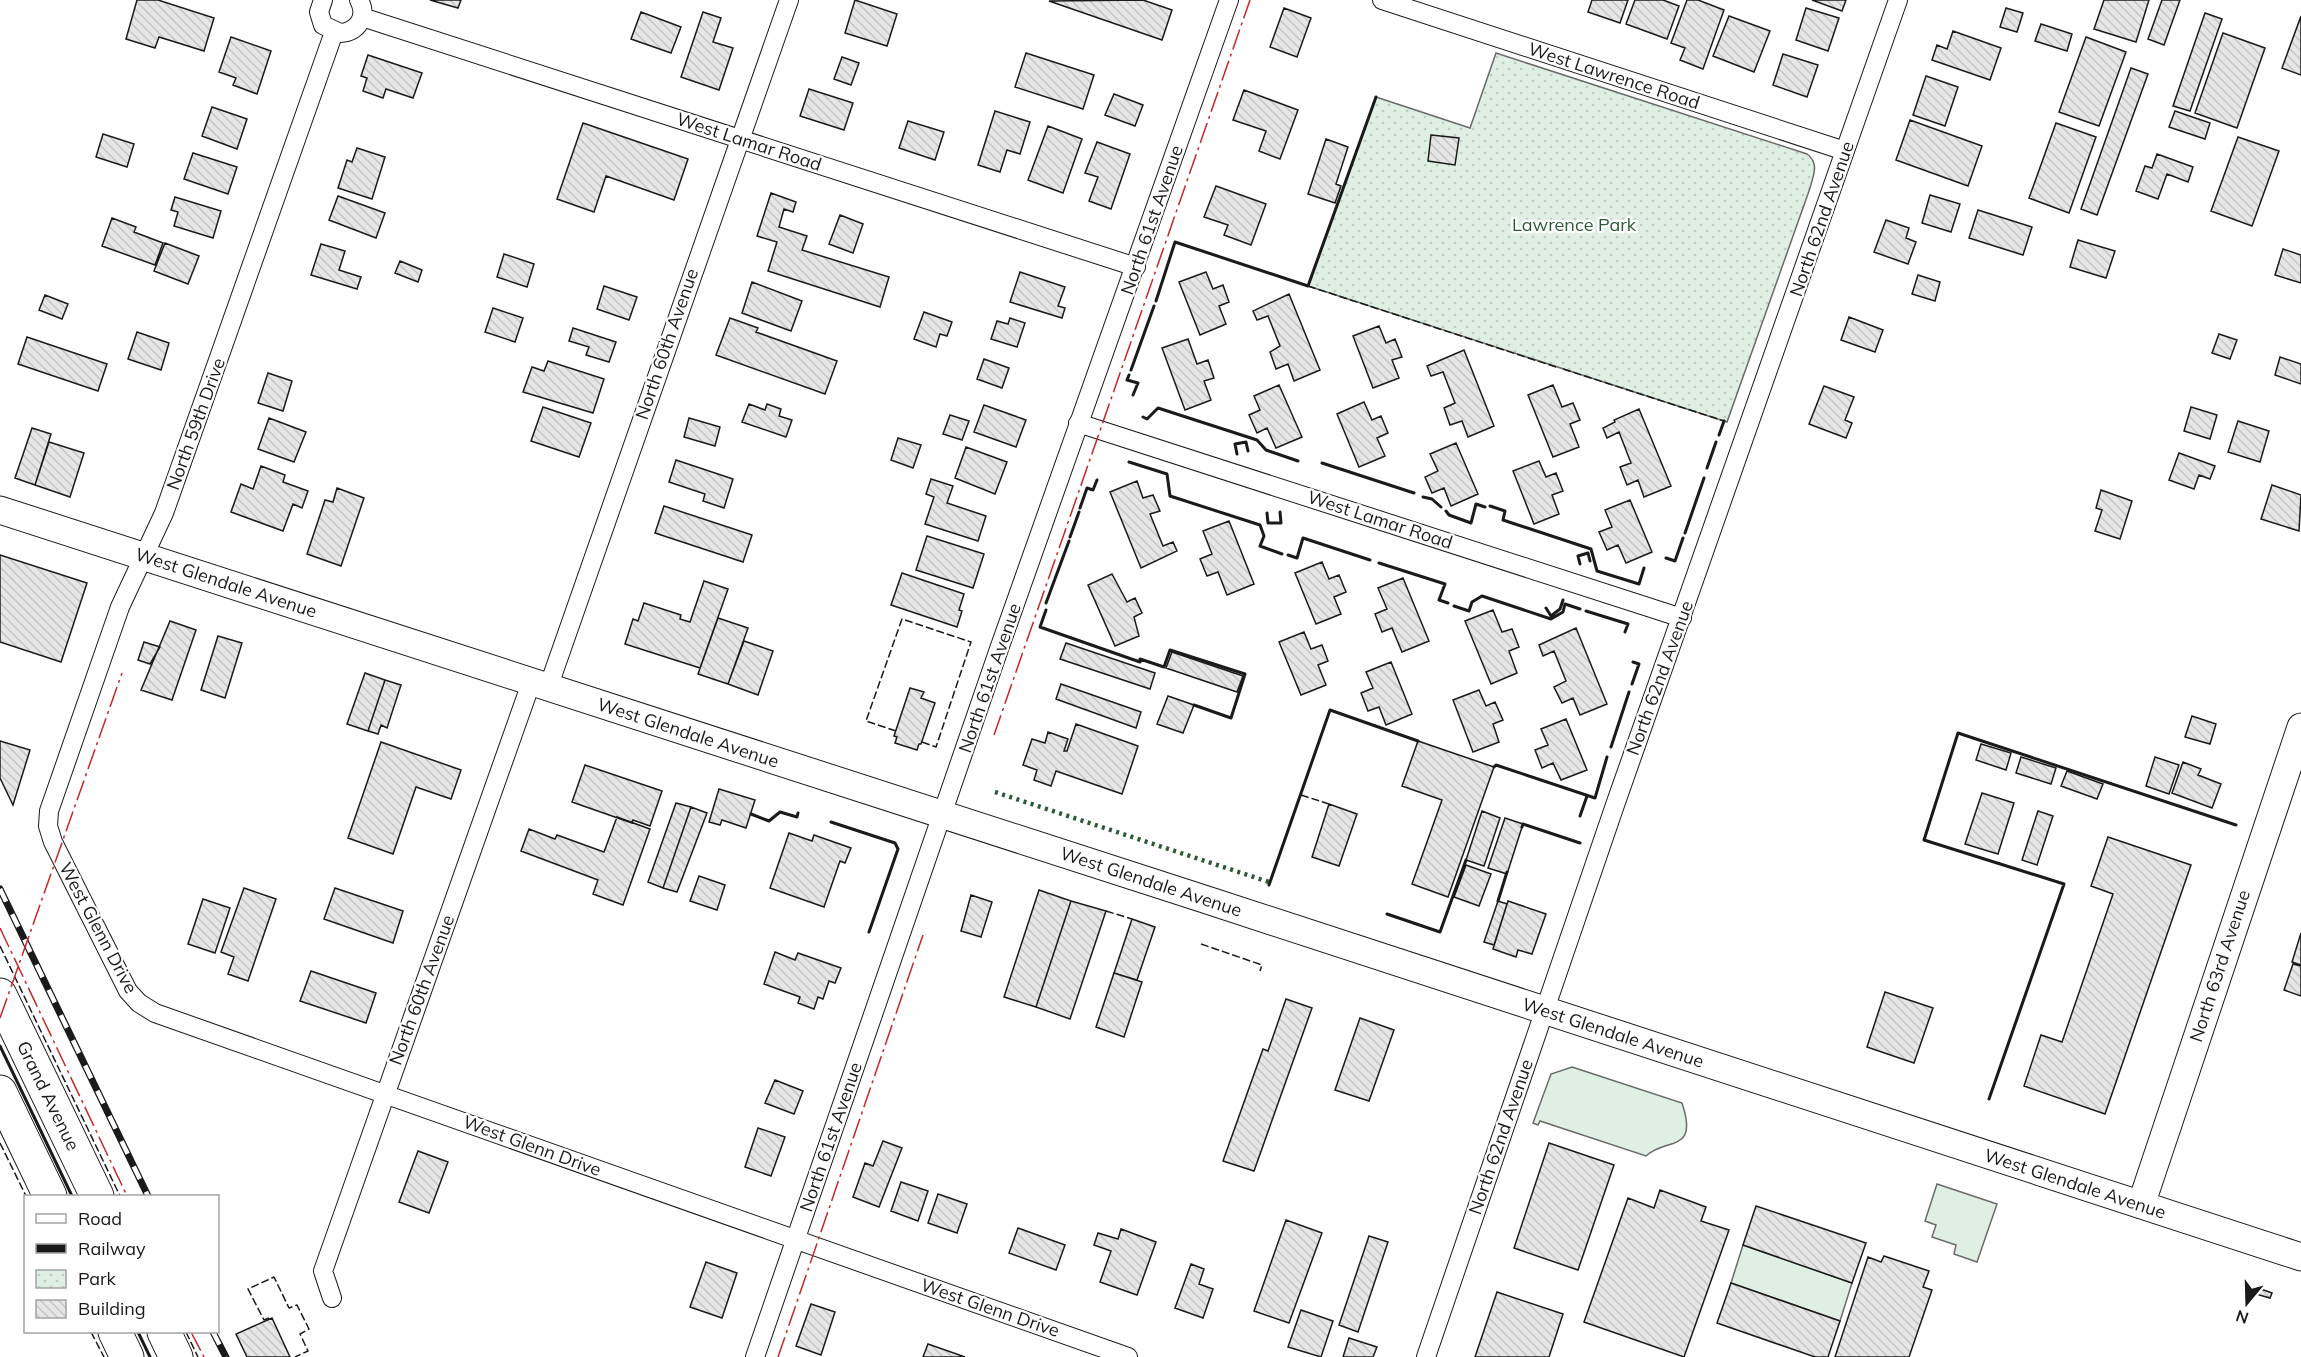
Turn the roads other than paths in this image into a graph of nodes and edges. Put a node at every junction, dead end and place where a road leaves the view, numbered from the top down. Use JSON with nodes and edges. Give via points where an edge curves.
{"nodes":[{"id":1,"x":789,"y":0,"type":"edge"},
{"id":2,"x":1229,"y":0,"type":"edge"},
{"id":3,"x":1382,"y":0,"type":"edge"},
{"id":4,"x":1898,"y":0,"type":"edge"},
{"id":5,"x":316,"y":2,"type":"edge"},
{"id":6,"x":360,"y":9,"type":"edge"},
{"id":7,"x":334,"y":32,"type":"junction"},
{"id":8,"x":741,"y":139,"type":"junction"},
{"id":9,"x":1845,"y":151,"type":"junction"},
{"id":10,"x":1136,"y":267,"type":"junction"},
{"id":11,"x":1078,"y":423,"type":"junction"},
{"id":12,"x":0,"y":510,"type":"edge"},
{"id":13,"x":144,"y":556,"type":"junction"},
{"id":14,"x":1682,"y":618,"type":"junction"},
{"id":15,"x":540,"y":686,"type":"junction"},
{"id":16,"x":2301,"y":727,"type":"edge"},
{"id":17,"x":49,"y":811,"type":"joint"},
{"id":18,"x":942,"y":816,"type":"junction"},
{"id":19,"x":0,"y":995,"type":"edge"},
{"id":20,"x":1545,"y":1011,"type":"junction"},
{"id":21,"x":0,"y":1092,"type":"edge"},
{"id":22,"x":386,"y":1094,"type":"junction"},
{"id":23,"x":49,"y":1195,"type":"edge"},
{"id":24,"x":97,"y":1195,"type":"edge"},
{"id":25,"x":2140,"y":1205,"type":"junction"},
{"id":26,"x":795,"y":1240,"type":"junction"},
{"id":27,"x":2301,"y":1257,"type":"edge"},
{"id":28,"x":332,"y":1298,"type":"dead end"},
{"id":29,"x":115,"y":1333,"type":"edge"},
{"id":30,"x":164,"y":1333,"type":"edge"},
{"id":31,"x":127,"y":1357,"type":"edge"},
{"id":32,"x":176,"y":1357,"type":"edge"},
{"id":33,"x":755,"y":1357,"type":"edge"},
{"id":34,"x":1128,"y":1357,"type":"edge"},
{"id":35,"x":1426,"y":1357,"type":"edge"}],
"edges":[{"from":1,"to":8,"type":"street","name":"North 60th Avenue"},
{"from":2,"to":10,"type":"street","name":"North 61st Avenue"},
{"from":3,"to":9,"type":"street","name":"West Lawrence Road"},
{"from":4,"to":9,"type":"street","name":"North 62nd Avenue"},
{"from":5,"to":7,"type":"street","via":[[323,25]]},
{"from":6,"to":7,"type":"street","via":[[351,31]]},
{"from":6,"to":8,"type":"street","name":"West Lamar Road"},
{"from":7,"to":13,"type":"street","name":"North 59th Drive","via":[[164,513]]},
{"from":8,"to":10,"type":"street","name":"West Lamar Road"},
{"from":8,"to":15,"type":"street","name":"North 60th Avenue"},
{"from":9,"to":14,"type":"street","name":"North 62nd Avenue"},
{"from":10,"to":11,"type":"street","name":"North 61st Avenue"},
{"from":11,"to":14,"type":"street","name":"West Lamar Road"},
{"from":11,"to":18,"type":"street","name":"North 61st Avenue"},
{"from":12,"to":13,"type":"main road","name":"West Glendale Avenue"},
{"from":13,"to":15,"type":"main road","name":"West Glendale Avenue"},
{"from":13,"to":17,"type":"street","name":"North 59th Drive","via":[[120,606]]},
{"from":14,"to":20,"type":"street","name":"North 62nd Avenue"},
{"from":15,"to":18,"type":"main road","name":"West Glendale Avenue"},
{"from":15,"to":22,"type":"street","name":"North 60th Avenue"},
{"from":16,"to":25,"type":"main road","name":"North 63rd Avenue"},
{"from":17,"to":22,"type":"street","name":"West Glenn Drive","via":[[53,842],[128,991],[139,1003],[155,1013]]},
{"from":18,"to":20,"type":"main road","name":"West Glendale Avenue"},
{"from":18,"to":26,"type":"street","name":"North 61st Avenue"},
{"from":19,"to":24,"type":"highway","name":"Grand Avenue"},
{"from":20,"to":25,"type":"main road","name":"West Glendale Avenue"},
{"from":20,"to":35,"type":"street","name":"North 62nd Avenue"},
{"from":21,"to":23,"type":"highway"},
{"from":22,"to":26,"type":"street","name":"West Glenn Drive"},
{"from":22,"to":28,"type":"street","name":"North 60th Avenue","via":[[323,1271]]},
{"from":25,"to":27,"type":"main road","name":"West Glendale Avenue"},
{"from":26,"to":33,"type":"street","name":"North 61st Avenue"},
{"from":26,"to":34,"type":"street","name":"West Glenn Drive"},
{"from":29,"to":31,"type":"highway"},
{"from":30,"to":32,"type":"highway"}]}
